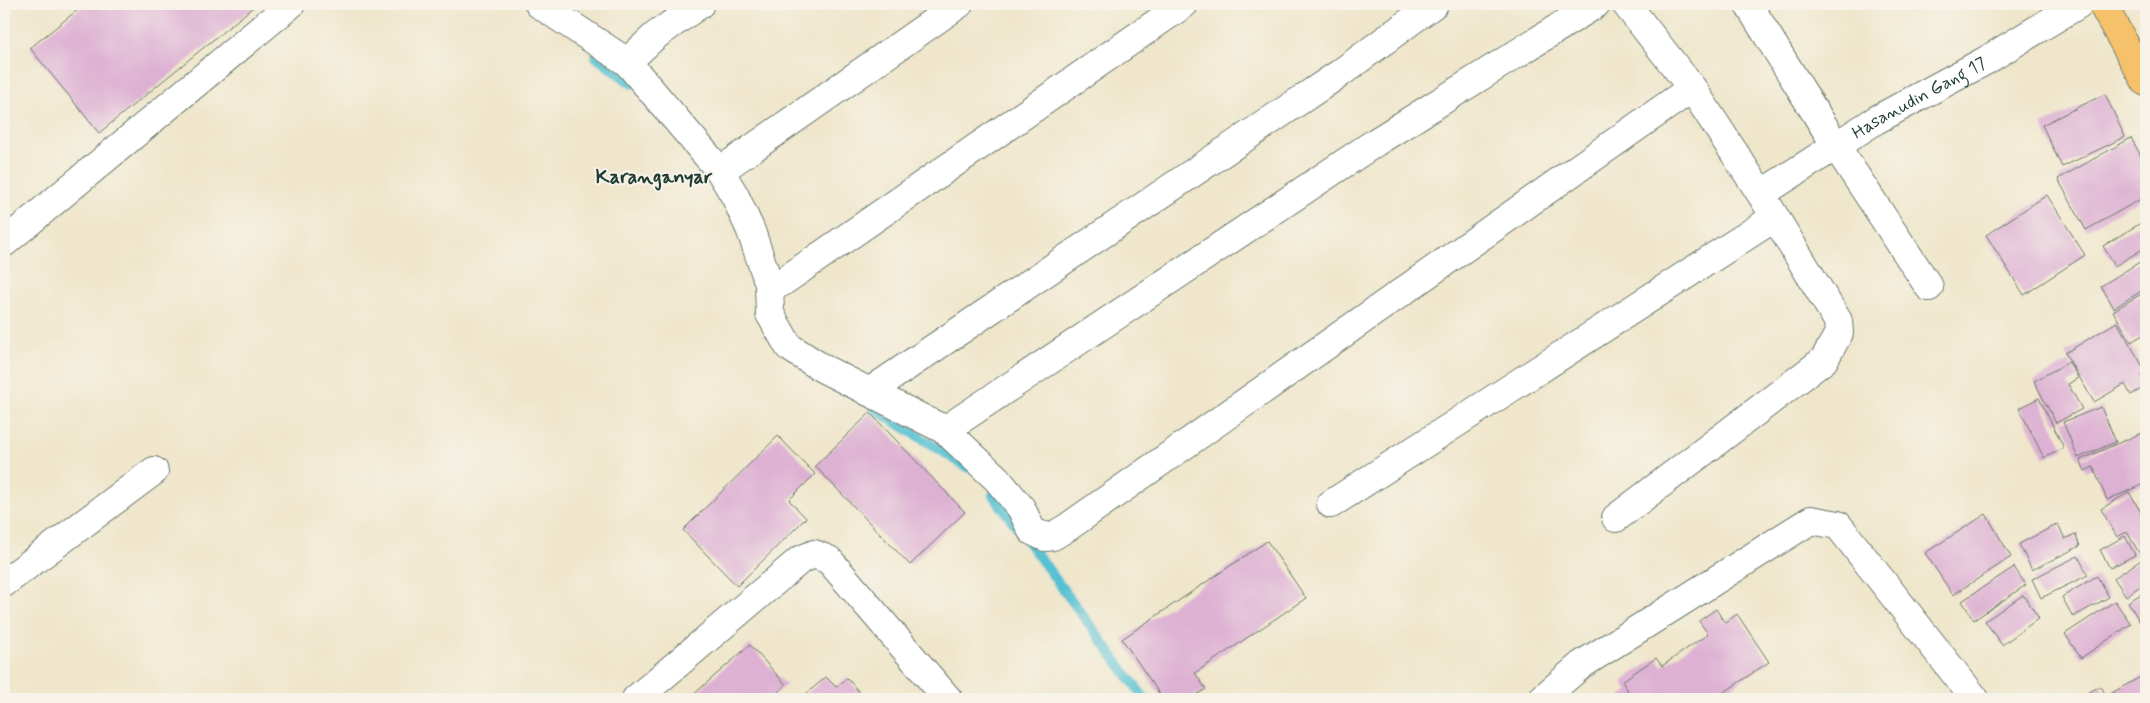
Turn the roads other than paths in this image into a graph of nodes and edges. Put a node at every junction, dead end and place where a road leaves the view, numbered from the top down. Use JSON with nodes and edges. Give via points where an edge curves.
{"nodes":[{"id":1,"x":292,"y":4,"type":"edge"},
{"id":2,"x":538,"y":4,"type":"edge"},
{"id":3,"x":700,"y":4,"type":"edge"},
{"id":4,"x":959,"y":4,"type":"edge"},
{"id":5,"x":1184,"y":4,"type":"edge"},
{"id":6,"x":1434,"y":4,"type":"edge"},
{"id":7,"x":1596,"y":4,"type":"edge"},
{"id":8,"x":1626,"y":4,"type":"edge"},
{"id":9,"x":1748,"y":4,"type":"edge"},
{"id":10,"x":2079,"y":4,"type":"edge"},
{"id":11,"x":2102,"y":4,"type":"edge"},
{"id":12,"x":627,"y":62,"type":"junction"},
{"id":13,"x":2146,"y":82,"type":"edge"},
{"id":14,"x":1692,"y":88,"type":"junction"},
{"id":15,"x":1836,"y":146,"type":"junction"},
{"id":16,"x":720,"y":171,"type":"junction"},
{"id":17,"x":1761,"y":194,"type":"junction"},
{"id":18,"x":1774,"y":218,"type":"junction"},
{"id":19,"x":4,"y":243,"type":"edge"},
{"id":20,"x":769,"y":284,"type":"junction"},
{"id":21,"x":1929,"y":287,"type":"dead end"},
{"id":22,"x":869,"y":392,"type":"junction"},
{"id":23,"x":944,"y":430,"type":"junction"},
{"id":24,"x":154,"y":471,"type":"dead end"},
{"id":25,"x":1331,"y":504,"type":"dead end"},
{"id":26,"x":1616,"y":518,"type":"dead end"},
{"id":27,"x":4,"y":583,"type":"edge"},
{"id":28,"x":636,"y":699,"type":"edge"},
{"id":29,"x":948,"y":699,"type":"edge"},
{"id":30,"x":1542,"y":699,"type":"edge"},
{"id":31,"x":1975,"y":699,"type":"edge"}],
"edges":[{"from":1,"to":19,"type":"street"},
{"from":2,"to":12,"type":"street"},
{"from":3,"to":12,"type":"street","via":[[655,36]]},
{"from":4,"to":16,"type":"street"},
{"from":5,"to":20,"type":"street","via":[[781,283]]},
{"from":6,"to":22,"type":"street","via":[[1339,74]]},
{"from":7,"to":23,"type":"street","via":[[1376,142]]},
{"from":8,"to":14,"type":"street"},
{"from":9,"to":15,"type":"street"},
{"from":10,"to":15,"type":"street","name":"Hasanudin Gang 17"},
{"from":11,"to":13,"type":"main road"},
{"from":12,"to":16,"type":"street"},
{"from":14,"to":17,"type":"street"},
{"from":14,"to":23,"type":"street","via":[[1053,536],[1044,537],[1032,531],[1021,508],[996,479]]},
{"from":15,"to":17,"type":"street","name":"Hasanudin Gang 17"},
{"from":15,"to":21,"type":"street"},
{"from":16,"to":20,"type":"street","via":[[751,231]]},
{"from":17,"to":18,"type":"street"},
{"from":18,"to":25,"type":"street"},
{"from":18,"to":26,"type":"street","via":[[1838,321],[1839,332],[1833,347],[1824,360]]},
{"from":20,"to":22,"type":"street","via":[[770,314],[789,347]]},
{"from":22,"to":23,"type":"street"},
{"from":24,"to":27,"type":"street"},
{"from":28,"to":29,"type":"street","via":[[800,560],[814,554],[829,560]]},
{"from":30,"to":31,"type":"street","via":[[1581,665],[1810,520],[1838,525]]}]}
